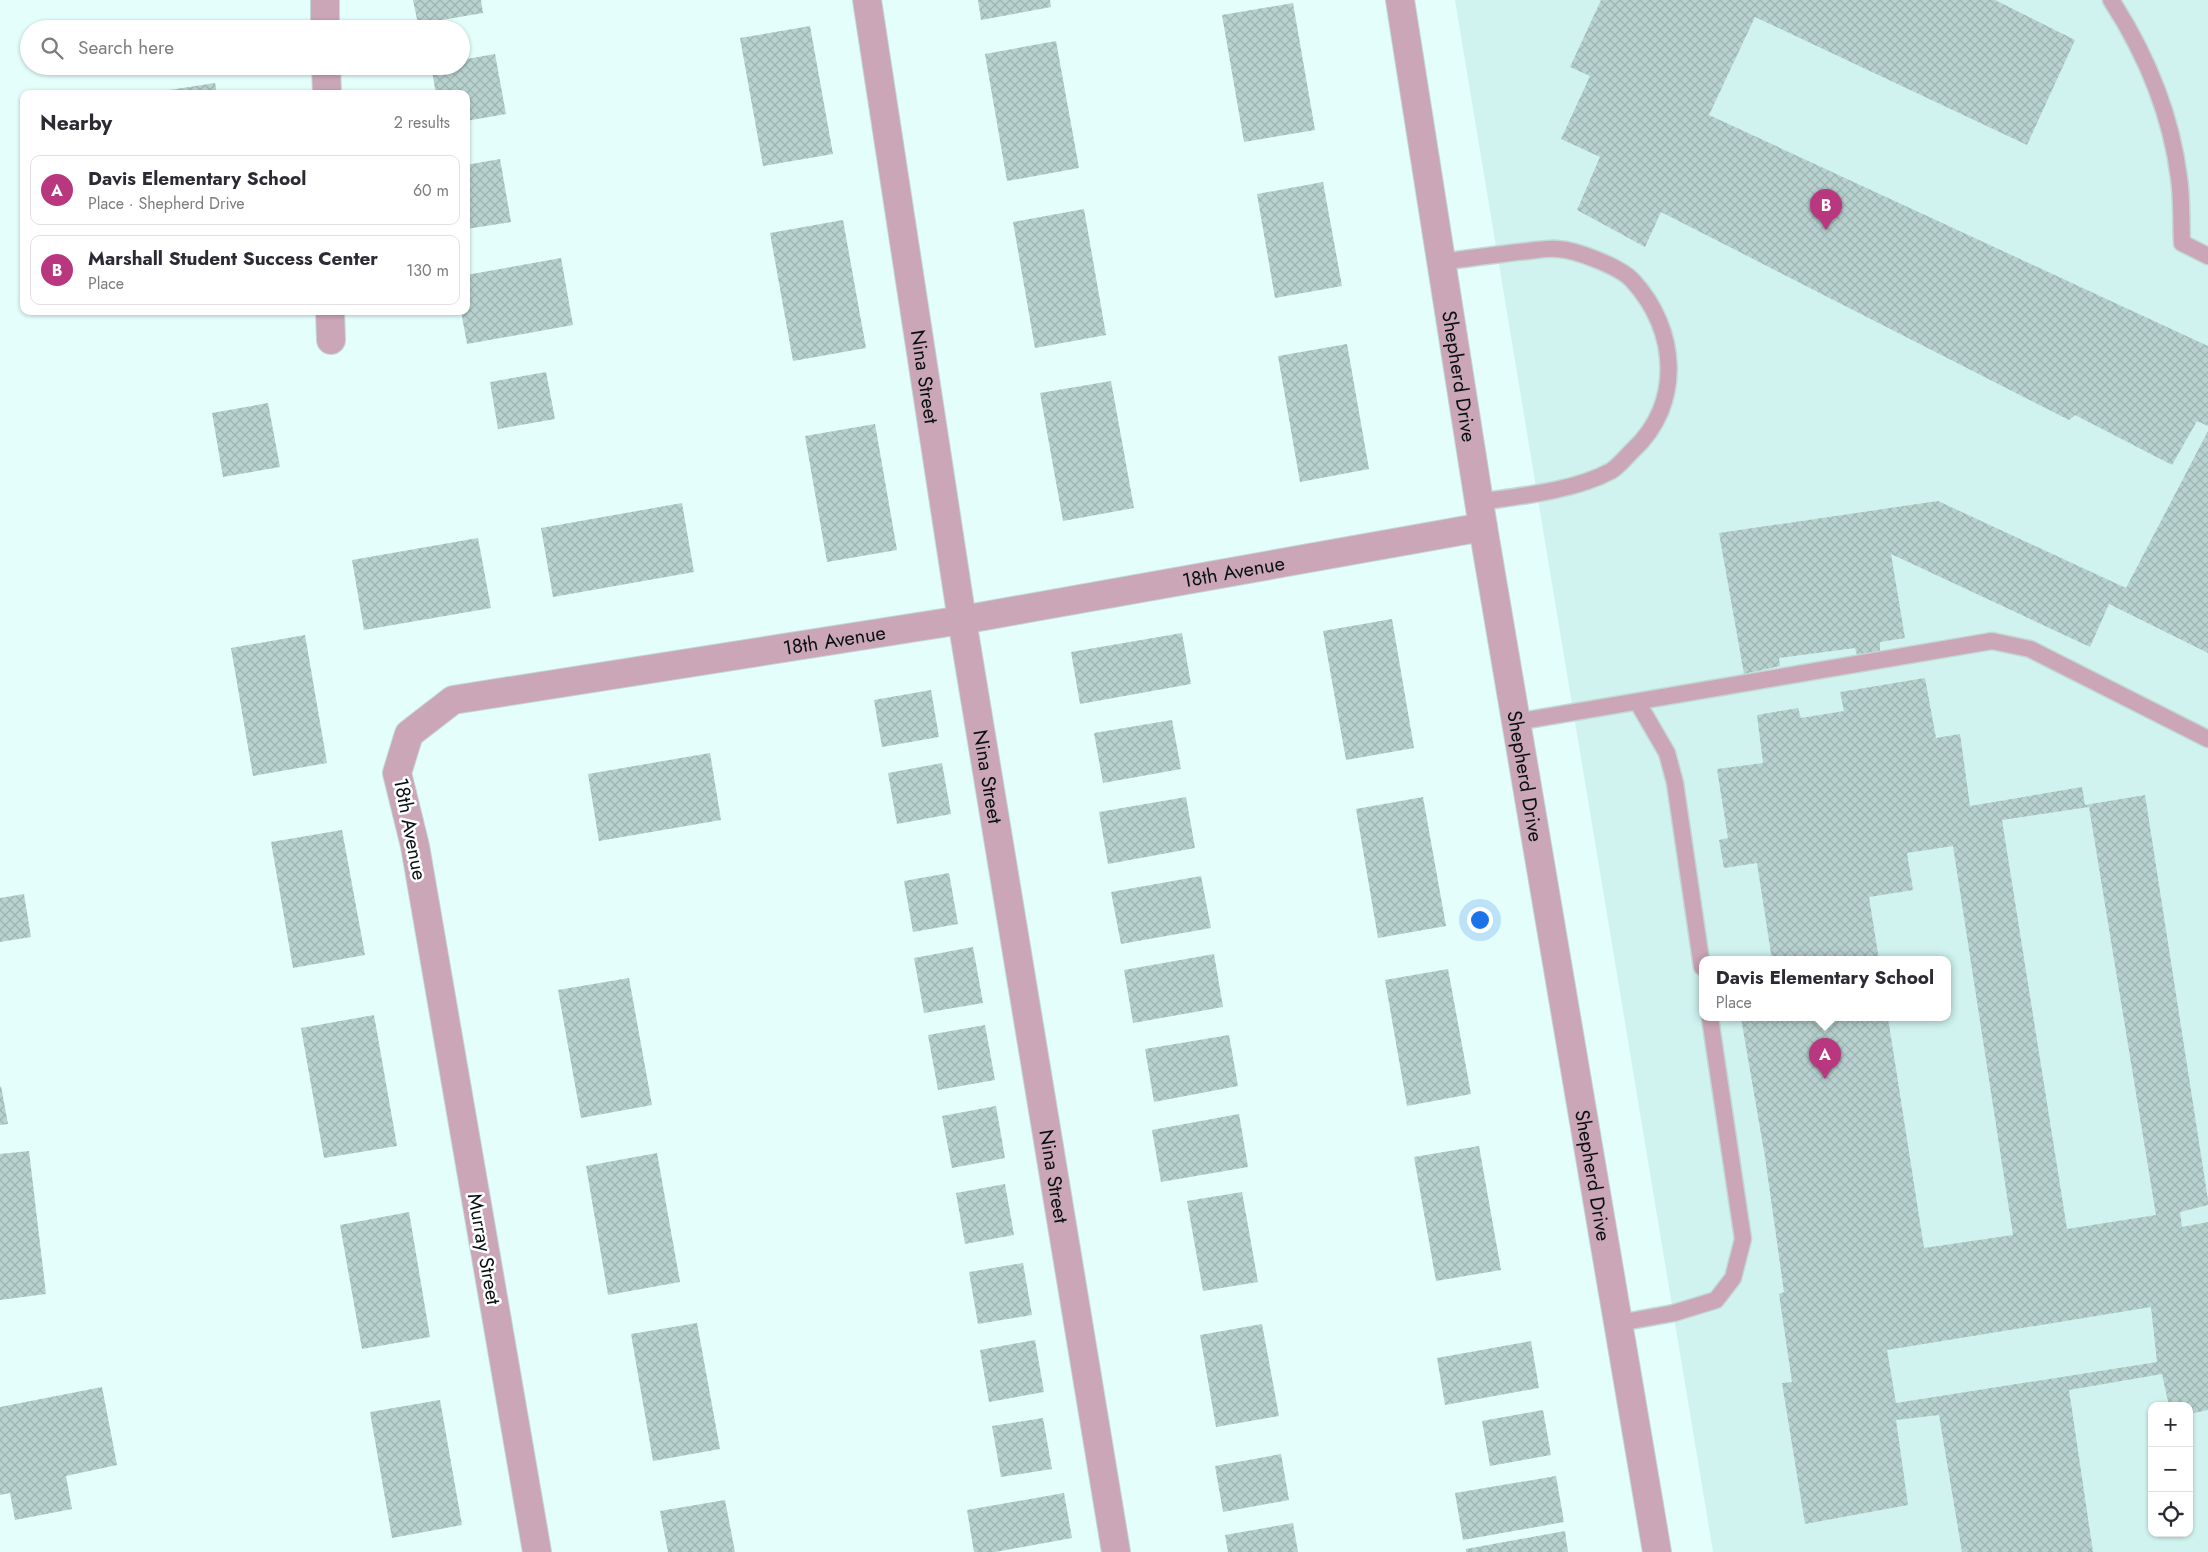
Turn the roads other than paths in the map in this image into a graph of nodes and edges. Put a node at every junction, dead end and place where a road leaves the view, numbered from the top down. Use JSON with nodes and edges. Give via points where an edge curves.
{"nodes":[{"id":1,"x":325,"y":0,"type":"edge"},
{"id":2,"x":867,"y":0,"type":"edge"},
{"id":3,"x":1400,"y":0,"type":"edge"},
{"id":4,"x":2111,"y":0,"type":"edge"},
{"id":5,"x":325,"y":20,"type":"edge"},
{"id":6,"x":326,"y":75,"type":"edge"},
{"id":7,"x":326,"y":90,"type":"edge"},
{"id":8,"x":2208,"y":256,"type":"edge"},
{"id":9,"x":1441,"y":262,"type":"junction"},
{"id":10,"x":330,"y":315,"type":"edge"},
{"id":11,"x":331,"y":340,"type":"dead end"},
{"id":12,"x":1481,"y":515,"type":"junction"},
{"id":13,"x":962,"y":620,"type":"junction"},
{"id":14,"x":1638,"y":703,"type":"junction"},
{"id":15,"x":1516,"y":722,"type":"junction"},
{"id":16,"x":2208,"y":739,"type":"edge"},
{"id":17,"x":432,"y":945,"type":"joint"},
{"id":18,"x":1700,"y":956,"type":"edge"},
{"id":19,"x":1710,"y":1021,"type":"edge"},
{"id":20,"x":1618,"y":1323,"type":"junction"},
{"id":21,"x":536,"y":1552,"type":"edge"},
{"id":22,"x":1116,"y":1552,"type":"edge"},
{"id":23,"x":1658,"y":1552,"type":"edge"}],
"edges":[{"from":1,"to":5,"type":"street"},
{"from":2,"to":13,"type":"street","name":"Nina Street"},
{"from":3,"to":9,"type":"street","name":"Shepherd Drive"},
{"from":4,"to":8,"type":"lane","via":[[2161,98],[2179,178],[2182,244]]},
{"from":6,"to":7,"type":"street"},
{"from":9,"to":12,"type":"street","name":"Shepherd Drive"},
{"from":9,"to":12,"type":"lane","via":[[1558,249],[1591,257],[1632,280],[1660,320],[1670,362],[1663,409],[1642,442],[1612,470]]},
{"from":10,"to":11,"type":"street"},
{"from":12,"to":13,"type":"street","name":"18th Avenue"},
{"from":12,"to":15,"type":"street","name":"Shepherd Drive"},
{"from":13,"to":17,"type":"street","name":"18th Avenue","via":[[453,700],[409,734],[397,773],[415,846]]},
{"from":13,"to":22,"type":"street","name":"Nina Street"},
{"from":14,"to":15,"type":"lane"},
{"from":14,"to":16,"type":"lane","via":[[1992,641],[2030,649]]},
{"from":14,"to":18,"type":"lane","via":[[1667,753],[1675,783]]},
{"from":15,"to":20,"type":"street","name":"Shepherd Drive"},
{"from":17,"to":21,"type":"street","name":"Murray Street"},
{"from":19,"to":20,"type":"lane","via":[[1744,1239],[1733,1278],[1716,1300],[1674,1313]]},
{"from":20,"to":23,"type":"street","name":"Shepherd Drive"}]}
